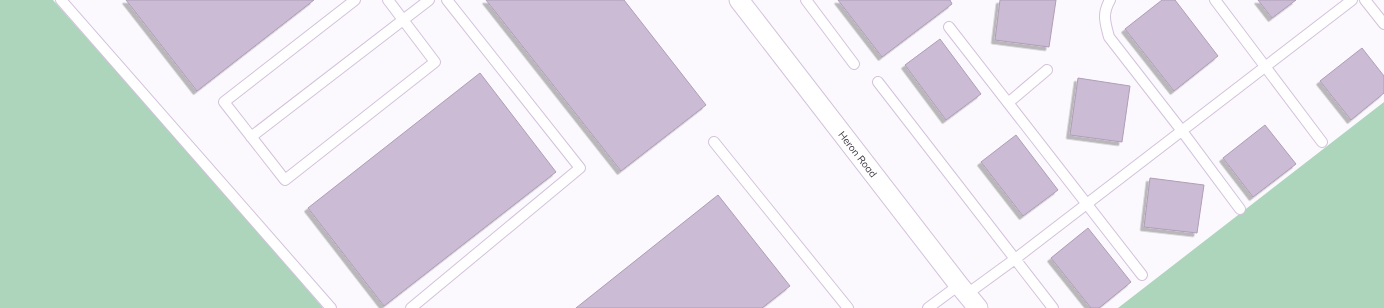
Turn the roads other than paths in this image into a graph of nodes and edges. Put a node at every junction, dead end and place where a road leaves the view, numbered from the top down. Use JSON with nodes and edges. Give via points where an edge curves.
{"nodes":[{"id":1,"x":61,"y":0,"type":"edge"},
{"id":2,"x":355,"y":0,"type":"edge"},
{"id":3,"x":388,"y":0,"type":"edge"},
{"id":4,"x":429,"y":0,"type":"edge"},
{"id":5,"x":447,"y":0,"type":"edge"},
{"id":6,"x":739,"y":0,"type":"edge"},
{"id":7,"x":806,"y":0,"type":"edge"},
{"id":8,"x":1110,"y":0,"type":"edge"},
{"id":9,"x":1215,"y":0,"type":"edge"},
{"id":10,"x":1352,"y":0,"type":"edge"},
{"id":11,"x":1366,"y":0,"type":"edge"},
{"id":12,"x":403,"y":20,"type":"junction"},
{"id":13,"x":1384,"y":24,"type":"edge"},
{"id":14,"x":949,"y":27,"type":"dead end"},
{"id":15,"x":854,"y":64,"type":"dead end"},
{"id":16,"x":1266,"y":66,"type":"junction"},
{"id":17,"x":1047,"y":70,"type":"dead end"},
{"id":18,"x":878,"y":82,"type":"dead end"},
{"id":19,"x":1008,"y":104,"type":"junction"},
{"id":20,"x":1182,"y":130,"type":"junction"},
{"id":21,"x":251,"y":137,"type":"junction"},
{"id":22,"x":714,"y":142,"type":"dead end"},
{"id":23,"x":1322,"y":142,"type":"dead end"},
{"id":24,"x":1086,"y":204,"type":"junction"},
{"id":25,"x":1240,"y":209,"type":"dead end"},
{"id":26,"x":1015,"y":259,"type":"junction"},
{"id":27,"x":1142,"y":275,"type":"dead end"},
{"id":28,"x":968,"y":296,"type":"edge"},
{"id":29,"x":331,"y":308,"type":"edge"},
{"id":30,"x":411,"y":308,"type":"edge"},
{"id":31,"x":848,"y":308,"type":"edge"},
{"id":32,"x":928,"y":308,"type":"edge"},
{"id":33,"x":1053,"y":308,"type":"edge"}],
"edges":[{"from":1,"to":29,"type":"lane"},
{"from":2,"to":21,"type":"lane","via":[[224,102]]},
{"from":3,"to":12,"type":"lane"},
{"from":4,"to":12,"type":"lane"},
{"from":5,"to":30,"type":"lane","via":[[580,168]]},
{"from":6,"to":28,"type":"street","name":"Heron Road"},
{"from":7,"to":15,"type":"lane"},
{"from":8,"to":20,"type":"lane","via":[[1105,8],[1104,20],[1109,37]]},
{"from":9,"to":16,"type":"lane"},
{"from":10,"to":16,"type":"lane"},
{"from":11,"to":13,"type":"lane"},
{"from":12,"to":21,"type":"lane"},
{"from":12,"to":21,"type":"lane","via":[[435,62],[285,180]]},
{"from":14,"to":19,"type":"lane"},
{"from":16,"to":20,"type":"lane"},
{"from":16,"to":23,"type":"lane"},
{"from":17,"to":19,"type":"lane"},
{"from":18,"to":26,"type":"lane"},
{"from":19,"to":24,"type":"lane"},
{"from":20,"to":24,"type":"lane"},
{"from":20,"to":25,"type":"lane"},
{"from":22,"to":31,"type":"lane"},
{"from":24,"to":26,"type":"lane"},
{"from":24,"to":27,"type":"lane"},
{"from":26,"to":28,"type":"lane"},
{"from":26,"to":33,"type":"lane"},
{"from":28,"to":32,"type":"lane"}]}
